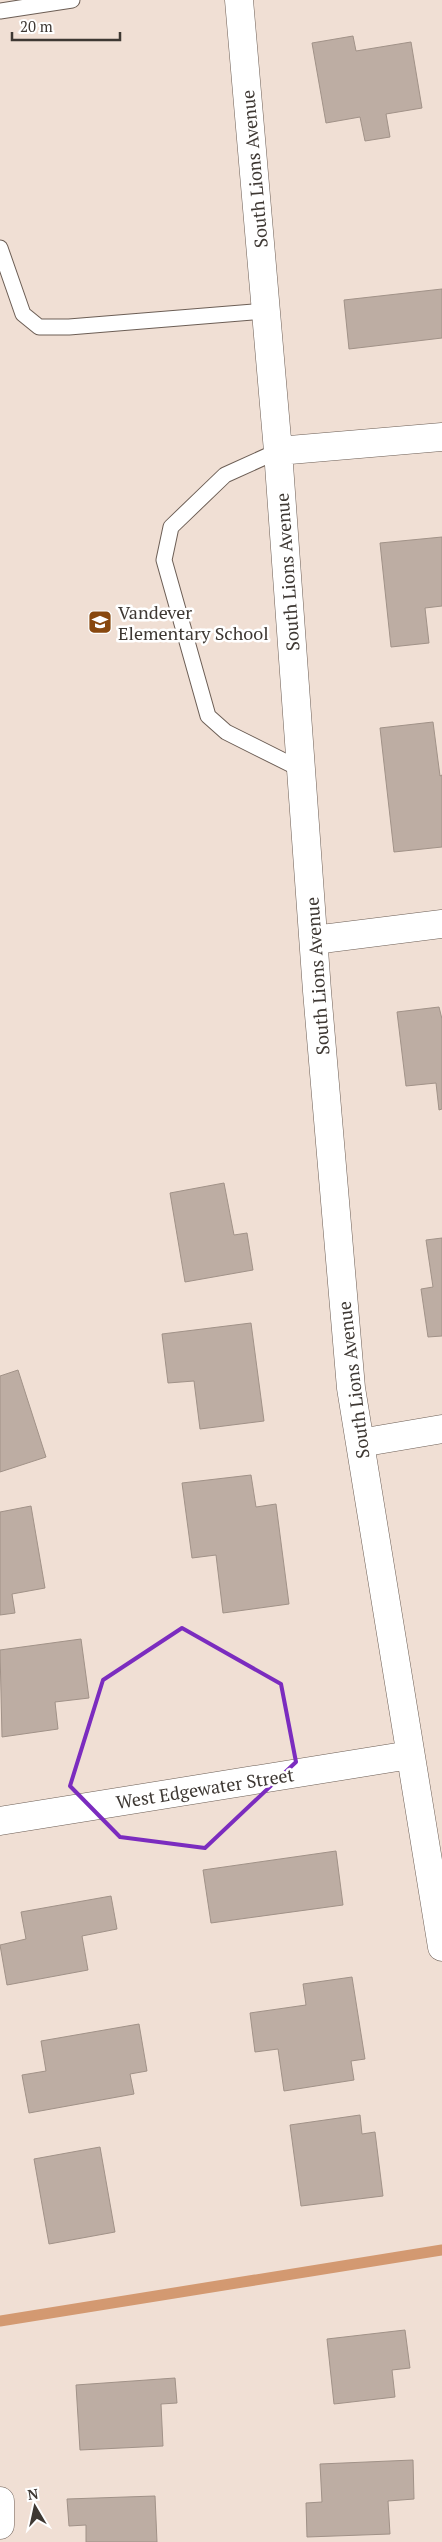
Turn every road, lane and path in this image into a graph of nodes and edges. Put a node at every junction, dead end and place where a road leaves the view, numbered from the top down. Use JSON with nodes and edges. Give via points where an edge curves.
{"nodes":[{"id":1,"x":72,"y":0,"type":"edge"},
{"id":2,"x":239,"y":0,"type":"edge"},
{"id":3,"x":0,"y":11,"type":"edge"},
{"id":4,"x":0,"y":248,"type":"edge"},
{"id":5,"x":266,"y":311,"type":"junction"},
{"id":6,"x":442,"y":437,"type":"edge"},
{"id":7,"x":278,"y":451,"type":"junction"},
{"id":8,"x":302,"y":770,"type":"junction"},
{"id":9,"x":442,"y":924,"type":"edge"},
{"id":10,"x":314,"y":940,"type":"junction"},
{"id":11,"x":442,"y":1430,"type":"edge"},
{"id":12,"x":360,"y":1442,"type":"junction"},
{"id":13,"x":410,"y":1755,"type":"junction"},
{"id":14,"x":0,"y":1821,"type":"edge"},
{"id":15,"x":442,"y":1947,"type":"edge"},
{"id":16,"x":0,"y":2501,"type":"edge"},
{"id":17,"x":0,"y":2524,"type":"edge"}],
"edges":[{"from":1,"to":3,"type":"lane"},
{"from":2,"to":5,"type":"street","name":"South Lions Avenue"},
{"from":4,"to":5,"type":"lane","via":[[22,314],[39,327]]},
{"from":5,"to":7,"type":"street","name":"South Lions Avenue"},
{"from":6,"to":7,"type":"street"},
{"from":7,"to":8,"type":"street","name":"South Lions Avenue"},
{"from":7,"to":8,"type":"lane","via":[[224,474],[170,527],[164,560],[208,716],[226,732]]},
{"from":8,"to":10,"type":"street","name":"South Lions Avenue"},
{"from":9,"to":10,"type":"street"},
{"from":10,"to":12,"type":"street","name":"South Lions Avenue","via":[[351,1388]]},
{"from":11,"to":12,"type":"street"},
{"from":12,"to":13,"type":"street","name":"South Lions Avenue"},
{"from":13,"to":14,"type":"street","name":"West Edgewater Street"},
{"from":13,"to":15,"type":"street","name":"South Lions Avenue"},
{"from":16,"to":17,"type":"street"}]}
